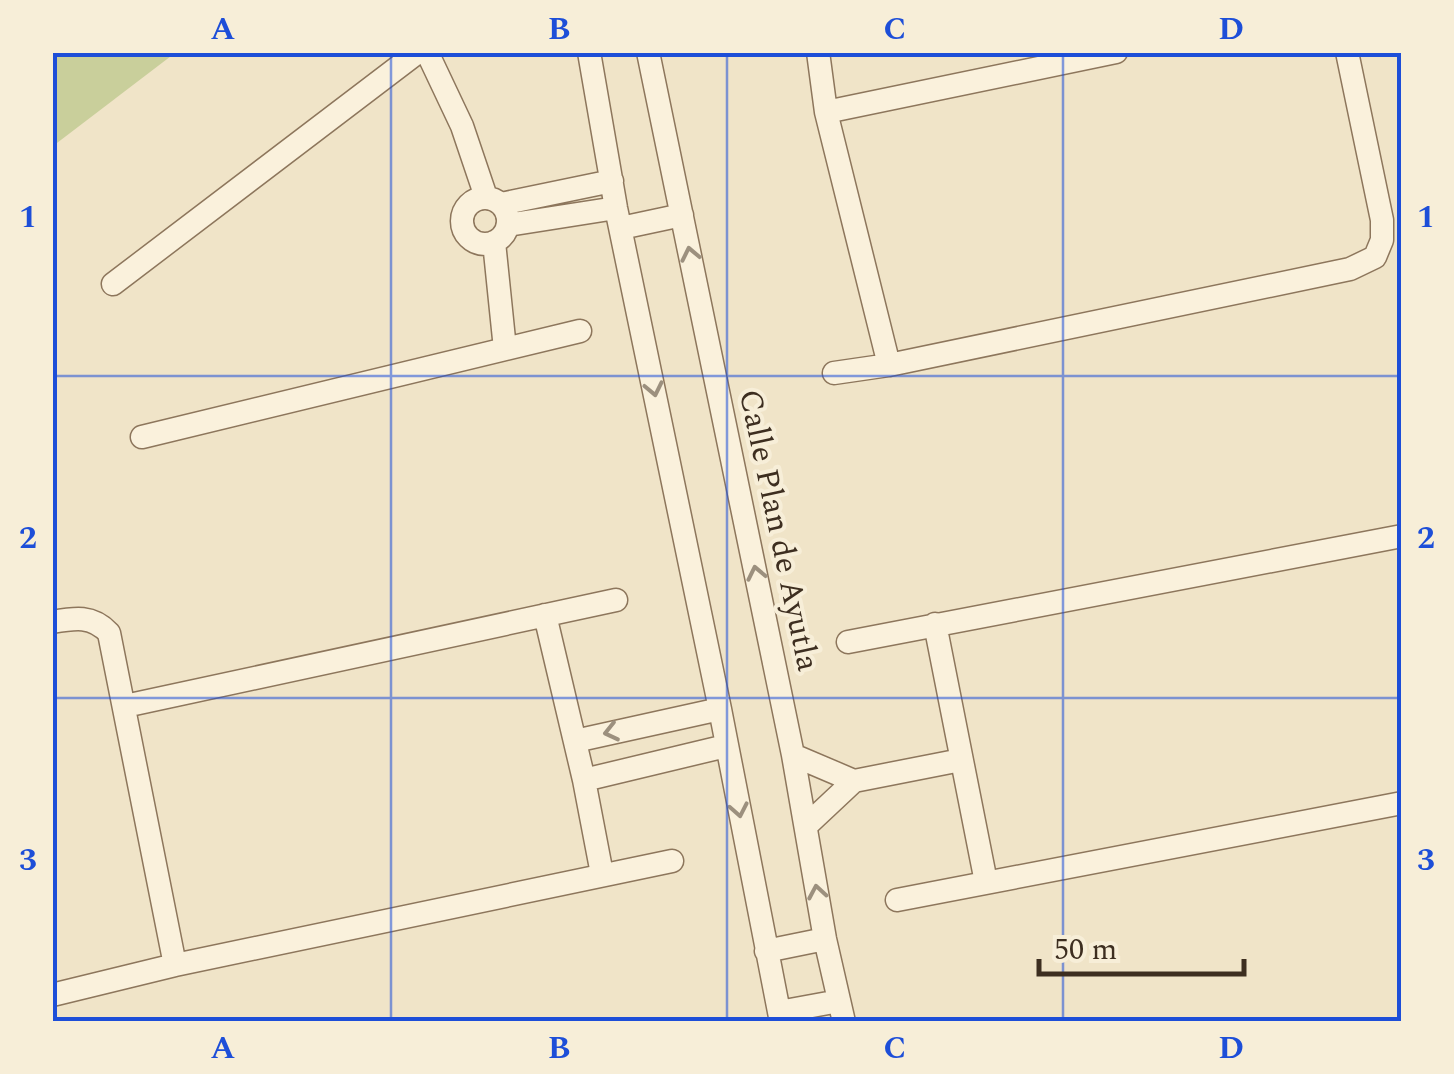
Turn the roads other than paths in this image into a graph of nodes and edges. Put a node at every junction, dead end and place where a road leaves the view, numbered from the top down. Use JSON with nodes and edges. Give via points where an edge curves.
{"nodes":[{"id":1,"x":418,"y":52,"type":"edge"},
{"id":2,"x":427,"y":52,"type":"edge"},
{"id":3,"x":589,"y":52,"type":"edge"},
{"id":4,"x":648,"y":52,"type":"edge"},
{"id":5,"x":818,"y":52,"type":"edge"},
{"id":6,"x":1116,"y":52,"type":"edge"},
{"id":7,"x":1347,"y":52,"type":"edge"},
{"id":8,"x":826,"y":112,"type":"junction"},
{"id":9,"x":612,"y":181,"type":"junction"},
{"id":10,"x":682,"y":215,"type":"junction"},
{"id":11,"x":497,"y":217,"type":"junction"},
{"id":12,"x":618,"y":218,"type":"junction"},
{"id":13,"x":113,"y":284,"type":"dead end"},
{"id":14,"x":580,"y":331,"type":"dead end"},
{"id":15,"x":505,"y":348,"type":"junction"},
{"id":16,"x":889,"y":364,"type":"junction"},
{"id":17,"x":834,"y":373,"type":"dead end"},
{"id":18,"x":142,"y":437,"type":"dead end"},
{"id":19,"x":1402,"y":536,"type":"edge"},
{"id":20,"x":616,"y":600,"type":"dead end"},
{"id":21,"x":545,"y":615,"type":"junction"},
{"id":22,"x":52,"y":622,"type":"edge"},
{"id":23,"x":935,"y":624,"type":"junction"},
{"id":24,"x":848,"y":642,"type":"dead end"},
{"id":25,"x":125,"y":706,"type":"junction"},
{"id":26,"x":720,"y":709,"type":"junction"},
{"id":27,"x":575,"y":741,"type":"junction"},
{"id":28,"x":726,"y":746,"type":"junction"},
{"id":29,"x":793,"y":755,"type":"junction"},
{"id":30,"x":961,"y":760,"type":"junction"},
{"id":31,"x":584,"y":780,"type":"junction"},
{"id":32,"x":854,"y":781,"type":"junction"},
{"id":33,"x":1402,"y":803,"type":"edge"},
{"id":34,"x":806,"y":826,"type":"junction"},
{"id":35,"x":672,"y":861,"type":"dead end"},
{"id":36,"x":602,"y":874,"type":"junction"},
{"id":37,"x":986,"y":882,"type":"junction"},
{"id":38,"x":897,"y":900,"type":"dead end"},
{"id":39,"x":826,"y":939,"type":"junction"},
{"id":40,"x":766,"y":951,"type":"junction"},
{"id":41,"x":175,"y":965,"type":"junction"},
{"id":42,"x":52,"y":994,"type":"edge"},
{"id":43,"x":842,"y":1011,"type":"edge"},
{"id":44,"x":780,"y":1017,"type":"edge"}],
"edges":[{"from":1,"to":13,"type":"street"},
{"from":2,"to":11,"type":"street"},
{"from":3,"to":9,"type":"street"},
{"from":4,"to":10,"type":"street","name":"Calle Plan de Ayutla"},
{"from":5,"to":8,"type":"street"},
{"from":6,"to":8,"type":"street"},
{"from":7,"to":16,"type":"street","via":[[1382,220],[1375,257],[1350,269]]},
{"from":8,"to":16,"type":"street"},
{"from":9,"to":11,"type":"street"},
{"from":9,"to":12,"type":"street"},
{"from":10,"to":12,"type":"street"},
{"from":29,"to":10,"type":"street","name":"Calle Plan de Ayutla","one_way":true},
{"from":11,"to":12,"type":"street"},
{"from":11,"to":15,"type":"street"},
{"from":12,"to":26,"type":"street","one_way":true},
{"from":14,"to":15,"type":"street"},
{"from":15,"to":18,"type":"street"},
{"from":16,"to":17,"type":"street"},
{"from":19,"to":23,"type":"street"},
{"from":20,"to":21,"type":"street"},
{"from":21,"to":25,"type":"street"},
{"from":21,"to":27,"type":"street"},
{"from":22,"to":25,"type":"street","via":[[88,619],[109,633]]},
{"from":23,"to":24,"type":"street"},
{"from":23,"to":30,"type":"street"},
{"from":25,"to":41,"type":"street"},
{"from":26,"to":27,"type":"street","one_way":true},
{"from":26,"to":28,"type":"street"},
{"from":27,"to":31,"type":"street"},
{"from":28,"to":31,"type":"street"},
{"from":28,"to":40,"type":"street","one_way":true},
{"from":29,"to":32,"type":"street"},
{"from":29,"to":34,"type":"street","name":"Calle Plan de Ayutla"},
{"from":30,"to":32,"type":"street"},
{"from":30,"to":37,"type":"street"},
{"from":31,"to":36,"type":"street"},
{"from":32,"to":34,"type":"street"},
{"from":33,"to":37,"type":"street"},
{"from":39,"to":34,"type":"street","name":"Calle Plan de Ayutla","one_way":true},
{"from":35,"to":36,"type":"street"},
{"from":36,"to":41,"type":"street"},
{"from":37,"to":38,"type":"street"},
{"from":39,"to":40,"type":"street"},
{"from":39,"to":43,"type":"street","name":"Calle Plan de Ayutla"},
{"from":40,"to":44,"type":"street"},
{"from":41,"to":42,"type":"street"},
{"from":43,"to":44,"type":"street"}]}
